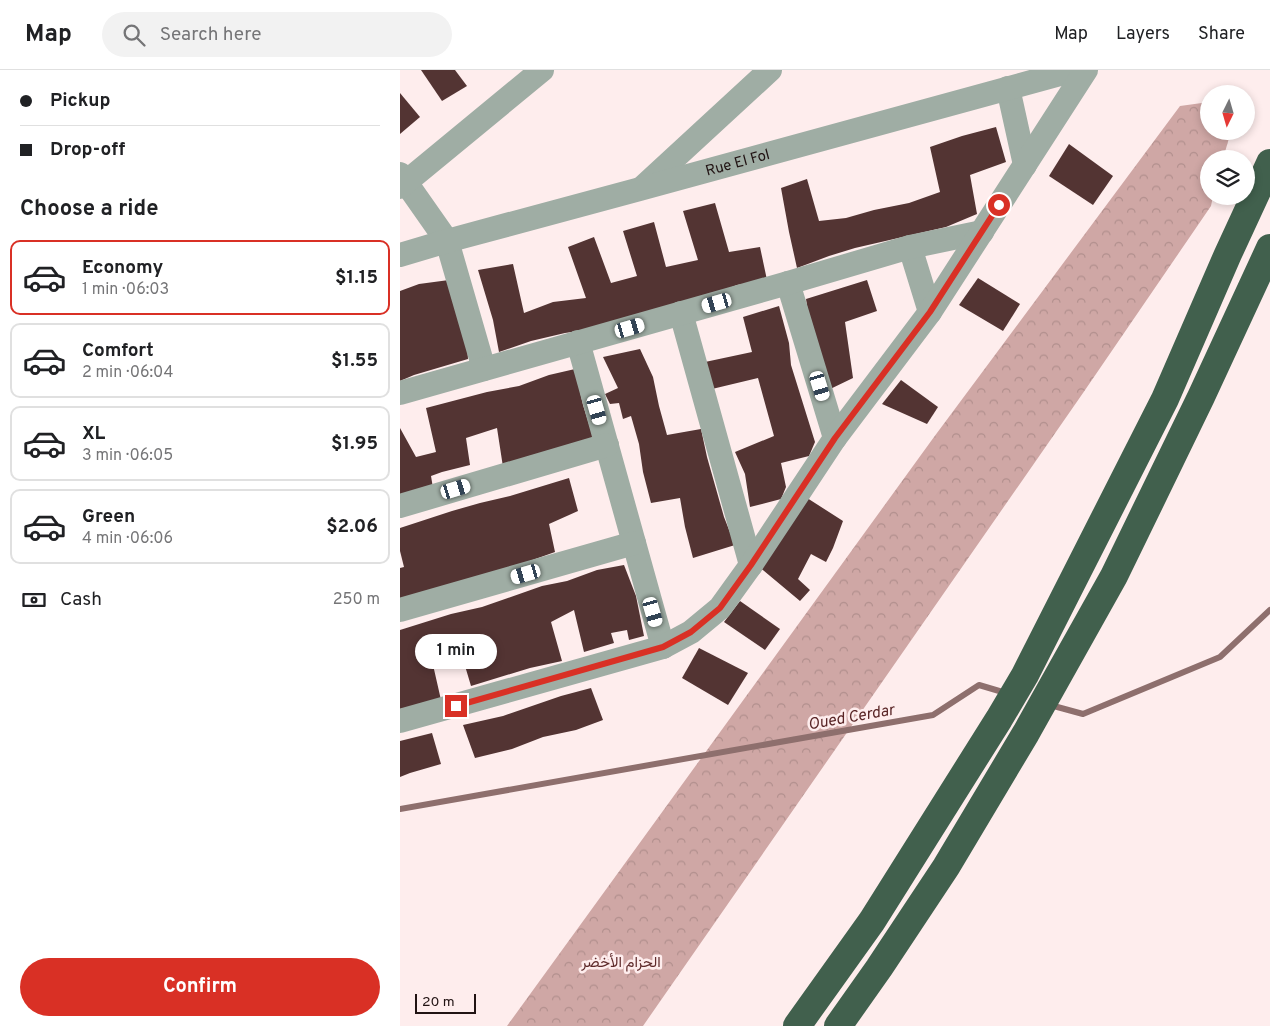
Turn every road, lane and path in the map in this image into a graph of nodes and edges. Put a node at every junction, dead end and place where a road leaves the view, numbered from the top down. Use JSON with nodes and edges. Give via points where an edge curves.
{"nodes":[{"id":1,"x":542,"y":70,"type":"edge"},
{"id":2,"x":770,"y":70,"type":"edge"},
{"id":3,"x":1075,"y":70,"type":"edge"},
{"id":4,"x":1086,"y":70,"type":"edge"},
{"id":5,"x":1008,"y":88,"type":"junction"},
{"id":6,"x":1270,"y":163,"type":"edge"},
{"id":7,"x":1025,"y":164,"type":"junction"},
{"id":8,"x":402,"y":181,"type":"edge"},
{"id":9,"x":640,"y":189,"type":"junction"},
{"id":10,"x":982,"y":232,"type":"junction"},
{"id":11,"x":447,"y":241,"type":"junction"},
{"id":12,"x":910,"y":247,"type":"junction"},
{"id":13,"x":1270,"y":248,"type":"edge"},
{"id":14,"x":400,"y":255,"type":"edge"},
{"id":15,"x":788,"y":283,"type":"junction"},
{"id":16,"x":930,"y":312,"type":"junction"},
{"id":17,"x":681,"y":313,"type":"junction"},
{"id":18,"x":578,"y":342,"type":"junction"},
{"id":19,"x":484,"y":369,"type":"junction"},
{"id":20,"x":400,"y":393,"type":"edge"},
{"id":21,"x":835,"y":438,"type":"junction"},
{"id":22,"x":607,"y":445,"type":"junction"},
{"id":23,"x":400,"y":506,"type":"edge"},
{"id":24,"x":634,"y":543,"type":"junction"},
{"id":25,"x":751,"y":565,"type":"junction"},
{"id":26,"x":400,"y":610,"type":"edge"},
{"id":27,"x":663,"y":647,"type":"junction"},
{"id":28,"x":400,"y":721,"type":"edge"},
{"id":29,"x":798,"y":1026,"type":"edge"},
{"id":30,"x":838,"y":1026,"type":"edge"}],
"edges":[{"from":1,"to":8,"type":"street"},
{"from":2,"to":9,"type":"street"},
{"from":3,"to":5,"type":"street","name":"Rue El Fol"},
{"from":4,"to":7,"type":"street"},
{"from":5,"to":7,"type":"street"},
{"from":5,"to":9,"type":"street","name":"Rue El Fol"},
{"from":6,"to":29,"type":"highway","via":[[1165,399],[1025,675],[872,921]]},
{"from":7,"to":10,"type":"street"},
{"from":8,"to":11,"type":"street"},
{"from":9,"to":11,"type":"street","name":"Rue El Fol"},
{"from":10,"to":12,"type":"street"},
{"from":10,"to":16,"type":"street"},
{"from":11,"to":14,"type":"street","name":"Rue El Fol"},
{"from":11,"to":19,"type":"street"},
{"from":12,"to":15,"type":"street"},
{"from":12,"to":16,"type":"street"},
{"from":13,"to":30,"type":"highway","via":[[1114,576],[946,867]]},
{"from":15,"to":17,"type":"street"},
{"from":15,"to":21,"type":"street"},
{"from":16,"to":21,"type":"street"},
{"from":17,"to":18,"type":"street"},
{"from":17,"to":25,"type":"street"},
{"from":18,"to":19,"type":"street"},
{"from":18,"to":22,"type":"street"},
{"from":19,"to":20,"type":"street"},
{"from":21,"to":25,"type":"street"},
{"from":22,"to":23,"type":"street"},
{"from":22,"to":24,"type":"street"},
{"from":24,"to":26,"type":"street"},
{"from":24,"to":27,"type":"street"},
{"from":25,"to":27,"type":"street","via":[[720,608],[691,632]]},
{"from":27,"to":28,"type":"street"}]}
